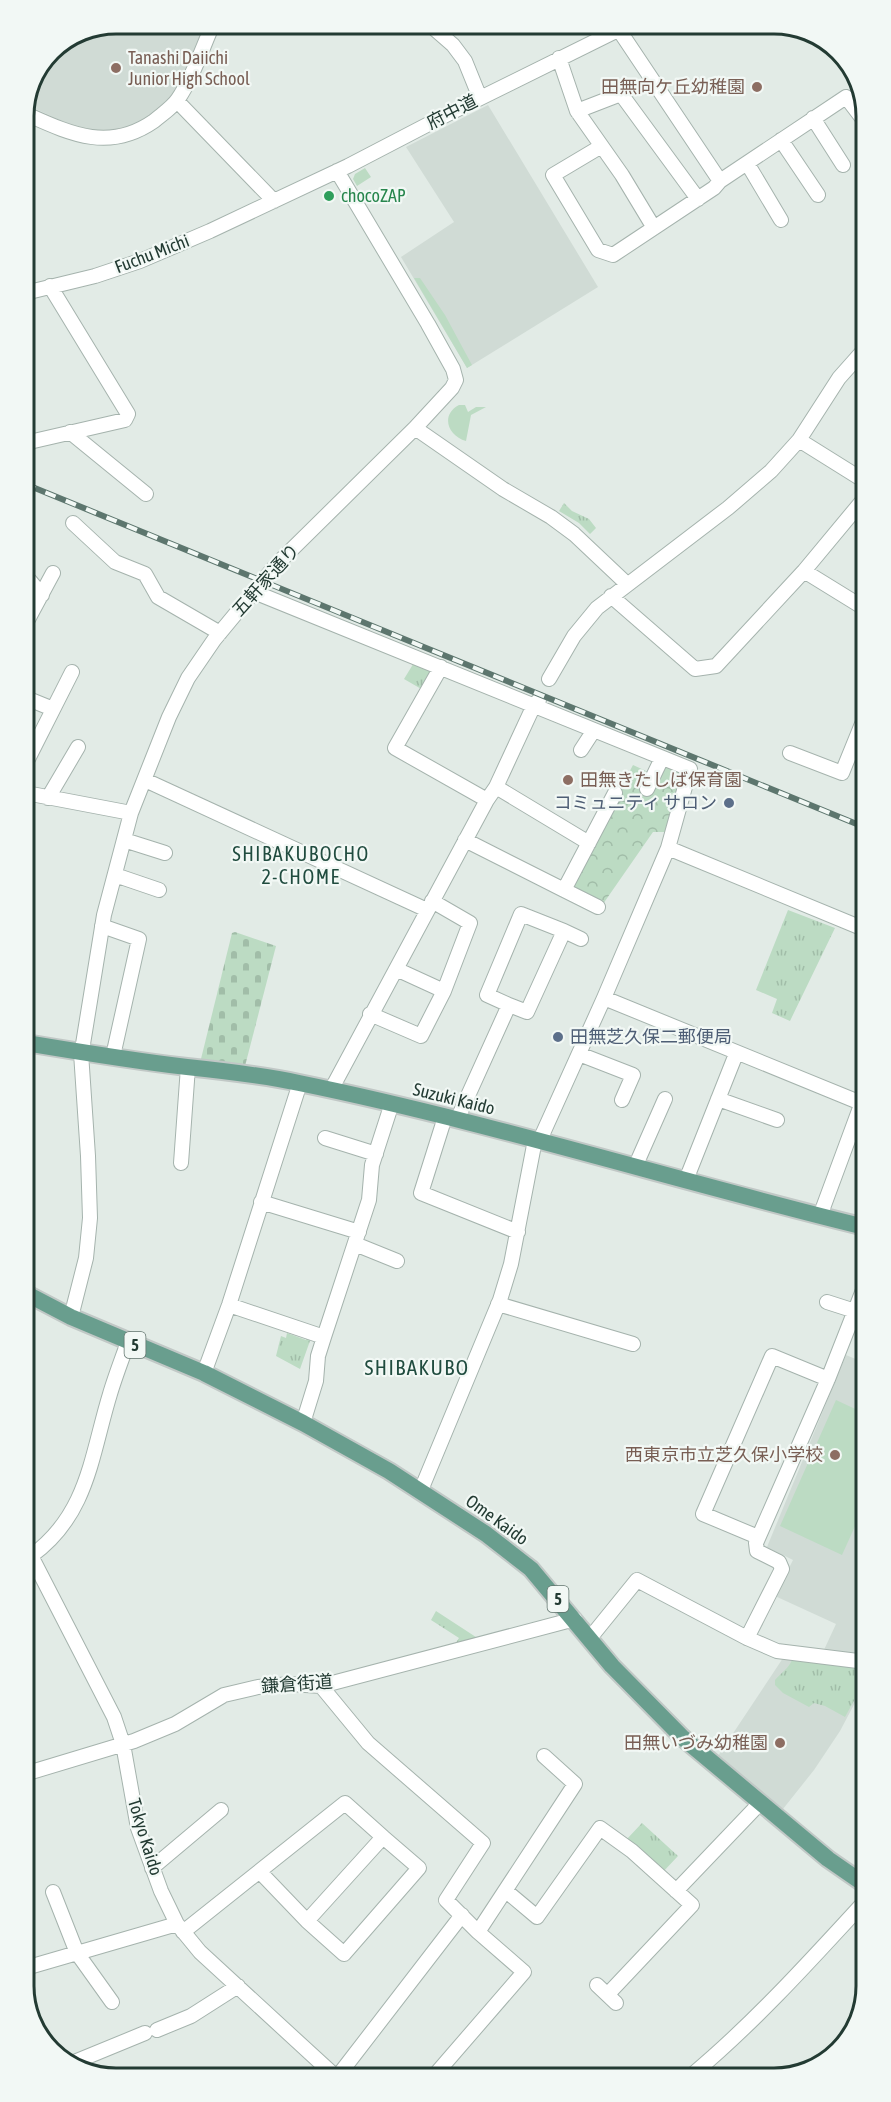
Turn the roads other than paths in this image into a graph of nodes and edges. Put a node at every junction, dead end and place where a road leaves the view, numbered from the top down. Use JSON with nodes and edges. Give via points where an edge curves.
{"nodes":[{"id":1,"x":208,"y":35,"type":"edge"},
{"id":2,"x":442,"y":35,"type":"edge"},
{"id":3,"x":608,"y":35,"type":"edge"},
{"id":4,"x":630,"y":35,"type":"edge"},
{"id":5,"x":559,"y":58,"type":"junction"},
{"id":6,"x":480,"y":98,"type":"junction"},
{"id":7,"x":177,"y":101,"type":"junction"},
{"id":8,"x":856,"y":110,"type":"edge"},
{"id":9,"x":578,"y":111,"type":"junction"},
{"id":10,"x":35,"y":117,"type":"edge"},
{"id":11,"x":813,"y":118,"type":"junction"},
{"id":12,"x":782,"y":140,"type":"junction"},
{"id":13,"x":600,"y":147,"type":"junction"},
{"id":14,"x":747,"y":163,"type":"junction"},
{"id":15,"x":843,"y":165,"type":"dead end"},
{"id":16,"x":337,"y":171,"type":"junction"},
{"id":17,"x":720,"y":181,"type":"junction"},
{"id":18,"x":818,"y":195,"type":"dead end"},
{"id":19,"x":698,"y":199,"type":"junction"},
{"id":20,"x":274,"y":201,"type":"junction"},
{"id":21,"x":781,"y":220,"type":"dead end"},
{"id":22,"x":654,"y":228,"type":"junction"},
{"id":23,"x":50,"y":286,"type":"junction"},
{"id":24,"x":35,"y":290,"type":"edge"},
{"id":25,"x":856,"y":359,"type":"edge"},
{"id":26,"x":415,"y":428,"type":"junction"},
{"id":27,"x":70,"y":432,"type":"junction"},
{"id":28,"x":799,"y":440,"type":"junction"},
{"id":29,"x":35,"y":441,"type":"edge"},
{"id":30,"x":856,"y":476,"type":"edge"},
{"id":31,"x":146,"y":494,"type":"dead end"},
{"id":32,"x":856,"y":512,"type":"edge"},
{"id":33,"x":74,"y":523,"type":"dead end"},
{"id":34,"x":804,"y":571,"type":"junction"},
{"id":35,"x":53,"y":573,"type":"dead end"},
{"id":36,"x":627,"y":584,"type":"junction"},
{"id":37,"x":35,"y":587,"type":"edge"},
{"id":38,"x":254,"y":592,"type":"junction"},
{"id":39,"x":42,"y":595,"type":"junction"},
{"id":40,"x":611,"y":596,"type":"junction"},
{"id":41,"x":856,"y":603,"type":"edge"},
{"id":42,"x":35,"y":608,"type":"edge"},
{"id":43,"x":220,"y":633,"type":"junction"},
{"id":44,"x":441,"y":667,"type":"junction"},
{"id":45,"x":72,"y":672,"type":"dead end"},
{"id":46,"x":549,"y":679,"type":"dead end"},
{"id":47,"x":35,"y":702,"type":"edge"},
{"id":48,"x":537,"y":703,"type":"junction"},
{"id":49,"x":52,"y":709,"type":"junction"},
{"id":50,"x":594,"y":730,"type":"junction"},
{"id":51,"x":856,"y":739,"type":"edge"},
{"id":52,"x":35,"y":744,"type":"edge"},
{"id":53,"x":78,"y":747,"type":"dead end"},
{"id":54,"x":580,"y":750,"type":"dead end"},
{"id":55,"x":790,"y":753,"type":"dead end"},
{"id":56,"x":662,"y":758,"type":"junction"},
{"id":57,"x":145,"y":780,"type":"junction"},
{"id":58,"x":496,"y":787,"type":"junction"},
{"id":59,"x":647,"y":789,"type":"dead end"},
{"id":60,"x":615,"y":793,"type":"dead end"},
{"id":61,"x":35,"y":796,"type":"edge"},
{"id":62,"x":48,"y":798,"type":"junction"},
{"id":63,"x":487,"y":800,"type":"junction"},
{"id":64,"x":131,"y":813,"type":"junction"},
{"id":65,"x":124,"y":840,"type":"junction"},
{"id":66,"x":465,"y":840,"type":"junction"},
{"id":67,"x":589,"y":843,"type":"junction"},
{"id":68,"x":668,"y":848,"type":"junction"},
{"id":69,"x":165,"y":853,"type":"dead end"},
{"id":70,"x":115,"y":875,"type":"junction"},
{"id":71,"x":159,"y":890,"type":"dead end"},
{"id":72,"x":564,"y":890,"type":"junction"},
{"id":73,"x":429,"y":906,"type":"junction"},
{"id":74,"x":598,"y":907,"type":"dead end"},
{"id":75,"x":102,"y":926,"type":"junction"},
{"id":76,"x":856,"y":926,"type":"edge"},
{"id":77,"x":564,"y":931,"type":"junction"},
{"id":78,"x":581,"y":939,"type":"dead end"},
{"id":79,"x":396,"y":969,"type":"junction"},
{"id":80,"x":444,"y":991,"type":"junction"},
{"id":81,"x":604,"y":999,"type":"junction"},
{"id":82,"x":509,"y":1005,"type":"junction"},
{"id":83,"x":370,"y":1014,"type":"junction"},
{"id":84,"x":35,"y":1044,"type":"edge"},
{"id":85,"x":81,"y":1053,"type":"junction"},
{"id":86,"x":579,"y":1054,"type":"junction"},
{"id":87,"x":736,"y":1054,"type":"junction"},
{"id":88,"x":113,"y":1056,"type":"junction"},
{"id":89,"x":188,"y":1067,"type":"junction"},
{"id":90,"x":300,"y":1083,"type":"junction"},
{"id":91,"x":331,"y":1090,"type":"junction"},
{"id":92,"x":665,"y":1099,"type":"dead end"},
{"id":93,"x":718,"y":1099,"type":"junction"},
{"id":94,"x":622,"y":1100,"type":"dead end"},
{"id":95,"x":392,"y":1104,"type":"junction"},
{"id":96,"x":856,"y":1104,"type":"edge"},
{"id":97,"x":451,"y":1118,"type":"junction"},
{"id":98,"x":777,"y":1120,"type":"dead end"},
{"id":99,"x":856,"y":1122,"type":"edge"},
{"id":100,"x":325,"y":1138,"type":"dead end"},
{"id":101,"x":537,"y":1141,"type":"junction"},
{"id":102,"x":376,"y":1154,"type":"junction"},
{"id":103,"x":181,"y":1163,"type":"dead end"},
{"id":104,"x":635,"y":1167,"type":"junction"},
{"id":105,"x":686,"y":1180,"type":"junction"},
{"id":106,"x":261,"y":1202,"type":"junction"},
{"id":107,"x":820,"y":1216,"type":"junction"},
{"id":108,"x":856,"y":1225,"type":"edge"},
{"id":109,"x":518,"y":1232,"type":"junction"},
{"id":110,"x":357,"y":1238,"type":"junction"},
{"id":111,"x":397,"y":1261,"type":"dead end"},
{"id":112,"x":35,"y":1298,"type":"edge"},
{"id":113,"x":826,"y":1302,"type":"dead end"},
{"id":114,"x":498,"y":1304,"type":"junction"},
{"id":115,"x":229,"y":1305,"type":"junction"},
{"id":116,"x":855,"y":1311,"type":"joint"},
{"id":117,"x":71,"y":1317,"type":"junction"},
{"id":118,"x":324,"y":1337,"type":"junction"},
{"id":119,"x":128,"y":1342,"type":"junction"},
{"id":120,"x":633,"y":1344,"type":"dead end"},
{"id":121,"x":204,"y":1373,"type":"junction"},
{"id":122,"x":828,"y":1378,"type":"junction"},
{"id":123,"x":303,"y":1423,"type":"junction"},
{"id":124,"x":421,"y":1490,"type":"junction"},
{"id":125,"x":758,"y":1537,"type":"junction"},
{"id":126,"x":35,"y":1551,"type":"edge"},
{"id":127,"x":35,"y":1563,"type":"edge"},
{"id":128,"x":575,"y":1619,"type":"junction"},
{"id":129,"x":590,"y":1638,"type":"junction"},
{"id":130,"x":747,"y":1638,"type":"junction"},
{"id":131,"x":856,"y":1661,"type":"edge"},
{"id":132,"x":321,"y":1686,"type":"junction"},
{"id":133,"x":123,"y":1744,"type":"junction"},
{"id":134,"x":544,"y":1756,"type":"dead end"},
{"id":135,"x":35,"y":1771,"type":"edge"},
{"id":136,"x":760,"y":1803,"type":"junction"},
{"id":137,"x":221,"y":1810,"type":"dead end"},
{"id":138,"x":383,"y":1837,"type":"junction"},
{"id":139,"x":152,"y":1868,"type":"junction"},
{"id":140,"x":260,"y":1872,"type":"junction"},
{"id":141,"x":856,"y":1878,"type":"edge"},
{"id":142,"x":506,"y":1891,"type":"junction"},
{"id":143,"x":676,"y":1891,"type":"junction"},
{"id":144,"x":53,"y":1892,"type":"dead end"},
{"id":145,"x":856,"y":1911,"type":"edge"},
{"id":146,"x":462,"y":1915,"type":"junction"},
{"id":147,"x":307,"y":1922,"type":"junction"},
{"id":148,"x":180,"y":1928,"type":"junction"},
{"id":149,"x":478,"y":1932,"type":"junction"},
{"id":150,"x":77,"y":1953,"type":"junction"},
{"id":151,"x":35,"y":1965,"type":"edge"},
{"id":152,"x":238,"y":1986,"type":"junction"},
{"id":153,"x":607,"y":1994,"type":"dead end"},
{"id":154,"x":112,"y":2002,"type":"dead end"},
{"id":155,"x":82,"y":2059,"type":"edge"},
{"id":156,"x":327,"y":2067,"type":"edge"},
{"id":157,"x":344,"y":2067,"type":"edge"},
{"id":158,"x":441,"y":2067,"type":"edge"},
{"id":159,"x":700,"y":2068,"type":"edge"}],
"edges":[{"from":1,"to":7,"type":"street"},
{"from":2,"to":6,"type":"street","via":[[465,61]]},
{"from":3,"to":5,"type":"street","name":"府中道"},
{"from":4,"to":17,"type":"street"},
{"from":5,"to":6,"type":"street","name":"府中道"},
{"from":5,"to":9,"type":"street"},
{"from":6,"to":16,"type":"street","name":"府中道"},
{"from":7,"to":10,"type":"street","via":[[130,135],[101,139],[66,131]]},
{"from":7,"to":20,"type":"street"},
{"from":8,"to":11,"type":"street","via":[[846,96]]},
{"from":9,"to":13,"type":"street"},
{"from":9,"to":19,"type":"street","via":[[621,94]]},
{"from":11,"to":12,"type":"street"},
{"from":11,"to":15,"type":"street"},
{"from":12,"to":14,"type":"street"},
{"from":12,"to":18,"type":"street"},
{"from":13,"to":22,"type":"street"},
{"from":13,"to":22,"type":"street","via":[[553,175],[598,250],[613,255]]},
{"from":14,"to":17,"type":"street"},
{"from":14,"to":21,"type":"street"},
{"from":16,"to":20,"type":"street","name":"府中道"},
{"from":16,"to":26,"type":"street","name":"五軒家通り","via":[[453,369],[456,380],[452,388]]},
{"from":17,"to":19,"type":"street"},
{"from":19,"to":22,"type":"street"},
{"from":20,"to":23,"type":"street","name":"Fuchu Michi","via":[[140,261]]},
{"from":23,"to":24,"type":"street","name":"Fuchu Michi"},
{"from":23,"to":27,"type":"street","via":[[128,414],[125,420]]},
{"from":25,"to":28,"type":"street"},
{"from":26,"to":36,"type":"street","via":[[551,517]]},
{"from":26,"to":38,"type":"street","name":"五軒家通り","via":[[276,565]]},
{"from":27,"to":29,"type":"street"},
{"from":27,"to":31,"type":"street"},
{"from":28,"to":30,"type":"street"},
{"from":28,"to":36,"type":"street","via":[[771,471],[728,508]]},
{"from":32,"to":34,"type":"street"},
{"from":33,"to":43,"type":"street","via":[[115,562],[145,574],[158,597]]},
{"from":34,"to":40,"type":"street","via":[[716,666],[695,669]]},
{"from":34,"to":41,"type":"street"},
{"from":35,"to":39,"type":"street"},
{"from":36,"to":40,"type":"street"},
{"from":37,"to":39,"type":"street"},
{"from":38,"to":43,"type":"street","name":"五軒家通り"},
{"from":38,"to":44,"type":"street"},
{"from":39,"to":42,"type":"street"},
{"from":40,"to":46,"type":"street","via":[[574,636]]},
{"from":43,"to":57,"type":"street","name":"五軒家通り","via":[[188,678]]},
{"from":44,"to":48,"type":"street"},
{"from":44,"to":63,"type":"street","via":[[395,748]]},
{"from":45,"to":49,"type":"street"},
{"from":47,"to":49,"type":"street"},
{"from":48,"to":50,"type":"street"},
{"from":48,"to":58,"type":"street"},
{"from":49,"to":52,"type":"street"},
{"from":50,"to":54,"type":"street"},
{"from":50,"to":56,"type":"street"},
{"from":51,"to":55,"type":"street","via":[[842,773]]},
{"from":53,"to":62,"type":"street"},
{"from":56,"to":59,"type":"street"},
{"from":56,"to":68,"type":"street","via":[[690,769]]},
{"from":57,"to":64,"type":"street","name":"五軒家通り"},
{"from":57,"to":73,"type":"street"},
{"from":58,"to":63,"type":"street"},
{"from":58,"to":67,"type":"street"},
{"from":60,"to":67,"type":"street"},
{"from":61,"to":62,"type":"street"},
{"from":62,"to":64,"type":"street"},
{"from":63,"to":66,"type":"street"},
{"from":64,"to":65,"type":"street","name":"五軒家通り"},
{"from":65,"to":69,"type":"street"},
{"from":65,"to":70,"type":"street","name":"五軒家通り"},
{"from":66,"to":72,"type":"street"},
{"from":66,"to":73,"type":"street"},
{"from":67,"to":72,"type":"street"},
{"from":68,"to":76,"type":"street"},
{"from":68,"to":81,"type":"street"},
{"from":70,"to":71,"type":"street"},
{"from":70,"to":75,"type":"street","name":"五軒家通り"},
{"from":72,"to":74,"type":"street"},
{"from":73,"to":79,"type":"street"},
{"from":73,"to":80,"type":"street","via":[[470,923]]},
{"from":75,"to":85,"type":"street","name":"五軒家通り"},
{"from":75,"to":88,"type":"street","via":[[139,939]]},
{"from":77,"to":78,"type":"street"},
{"from":77,"to":82,"type":"street","via":[[527,1012]]},
{"from":77,"to":82,"type":"street","via":[[520,914],[486,995]]},
{"from":79,"to":80,"type":"street"},
{"from":79,"to":83,"type":"street"},
{"from":80,"to":83,"type":"street","via":[[421,1036]]},
{"from":81,"to":86,"type":"street"},
{"from":81,"to":87,"type":"street"},
{"from":82,"to":97,"type":"street"},
{"from":83,"to":91,"type":"street"},
{"from":84,"to":85,"type":"main road","name":"Suzuki Kaido"},
{"from":85,"to":88,"type":"main road","name":"Suzuki Kaido"},
{"from":85,"to":117,"type":"street","name":"五軒家通り","via":[[90,1218],[86,1258]]},
{"from":86,"to":94,"type":"street","via":[[633,1075]]},
{"from":86,"to":101,"type":"street"},
{"from":87,"to":93,"type":"street"},
{"from":87,"to":96,"type":"street"},
{"from":88,"to":89,"type":"main road","name":"Suzuki Kaido"},
{"from":89,"to":90,"type":"main road","name":"Suzuki Kaido"},
{"from":89,"to":103,"type":"street"},
{"from":90,"to":91,"type":"main road","name":"Suzuki Kaido"},
{"from":90,"to":106,"type":"street"},
{"from":91,"to":95,"type":"main road","name":"Suzuki Kaido"},
{"from":92,"to":104,"type":"street"},
{"from":93,"to":98,"type":"street"},
{"from":93,"to":105,"type":"street"},
{"from":95,"to":97,"type":"main road","name":"Suzuki Kaido"},
{"from":95,"to":102,"type":"street"},
{"from":97,"to":101,"type":"main road","name":"Suzuki Kaido"},
{"from":97,"to":109,"type":"street","via":[[421,1193]]},
{"from":99,"to":107,"type":"street"},
{"from":100,"to":102,"type":"street"},
{"from":101,"to":104,"type":"main road","name":"Suzuki Kaido"},
{"from":101,"to":109,"type":"street"},
{"from":102,"to":110,"type":"street","via":[[369,1200]]},
{"from":104,"to":105,"type":"main road","name":"Suzuki Kaido"},
{"from":105,"to":107,"type":"main road","name":"Suzuki Kaido"},
{"from":106,"to":110,"type":"street"},
{"from":106,"to":115,"type":"street"},
{"from":107,"to":108,"type":"main road","name":"Suzuki Kaido"},
{"from":109,"to":114,"type":"street"},
{"from":110,"to":111,"type":"street"},
{"from":110,"to":118,"type":"street"},
{"from":112,"to":117,"type":"main road","name":"Ome Kaido","number":"5"},
{"from":113,"to":116,"type":"street"},
{"from":114,"to":120,"type":"street"},
{"from":114,"to":124,"type":"street"},
{"from":115,"to":118,"type":"street"},
{"from":115,"to":121,"type":"street"},
{"from":116,"to":122,"type":"street"},
{"from":117,"to":119,"type":"main road","name":"Ome Kaido","number":"5"},
{"from":118,"to":123,"type":"street"},
{"from":119,"to":121,"type":"main road","name":"Ome Kaido","number":"5"},
{"from":119,"to":126,"type":"street","via":[[84,1489],[69,1516],[42,1549]]},
{"from":121,"to":123,"type":"main road","name":"Ome Kaido","number":"5"},
{"from":122,"to":125,"type":"street"},
{"from":122,"to":125,"type":"street","via":[[772,1356],[703,1514]]},
{"from":123,"to":124,"type":"main road","name":"Ome Kaido","number":"5"},
{"from":124,"to":128,"type":"main road","name":"Ome Kaido","number":"5","via":[[520,1559]]},
{"from":125,"to":130,"type":"street","via":[[757,1551],[779,1562],[782,1569]]},
{"from":127,"to":133,"type":"street","name":"Tokyo Kaido","via":[[102,1690]]},
{"from":128,"to":129,"type":"main road","name":"Ome Kaido","number":"5"},
{"from":128,"to":132,"type":"street","name":"鎌倉街道"},
{"from":129,"to":130,"type":"street","via":[[636,1580]]},
{"from":129,"to":136,"type":"main road","name":"Ome Kaido","number":"5","via":[[683,1738]]},
{"from":130,"to":131,"type":"street","via":[[777,1651]]},
{"from":132,"to":133,"type":"street","name":"鎌倉街道","via":[[290,1684],[224,1695],[175,1724]]},
{"from":132,"to":146,"type":"street","via":[[368,1743],[483,1843],[446,1900]]},
{"from":133,"to":135,"type":"street","name":"鎌倉街道"},
{"from":133,"to":139,"type":"street","name":"Tokyo Kaido","via":[[138,1828]]},
{"from":134,"to":142,"type":"street","via":[[575,1784]]},
{"from":136,"to":141,"type":"main road","name":"Ome Kaido","number":"5"},
{"from":136,"to":143,"type":"street"},
{"from":137,"to":139,"type":"street"},
{"from":138,"to":140,"type":"street","via":[[345,1803]]},
{"from":138,"to":147,"type":"street"},
{"from":138,"to":147,"type":"street","via":[[419,1868],[344,1954]]},
{"from":139,"to":148,"type":"street","name":"Tokyo Kaido"},
{"from":140,"to":147,"type":"street"},
{"from":140,"to":148,"type":"street"},
{"from":142,"to":143,"type":"street","via":[[537,1917],[600,1828]]},
{"from":142,"to":149,"type":"street"},
{"from":143,"to":153,"type":"street","via":[[692,1905]]},
{"from":144,"to":150,"type":"street"},
{"from":145,"to":159,"type":"street","via":[[776,1996]]},
{"from":146,"to":149,"type":"street"},
{"from":146,"to":157,"type":"street"},
{"from":148,"to":150,"type":"street"},
{"from":148,"to":152,"type":"street","name":"Tokyo Kaido"},
{"from":149,"to":158,"type":"street","via":[[524,1972]]},
{"from":150,"to":151,"type":"street"},
{"from":150,"to":154,"type":"street"},
{"from":152,"to":155,"type":"street","via":[[191,2016]]},
{"from":152,"to":156,"type":"street","name":"Tokyo Kaido"}]}
